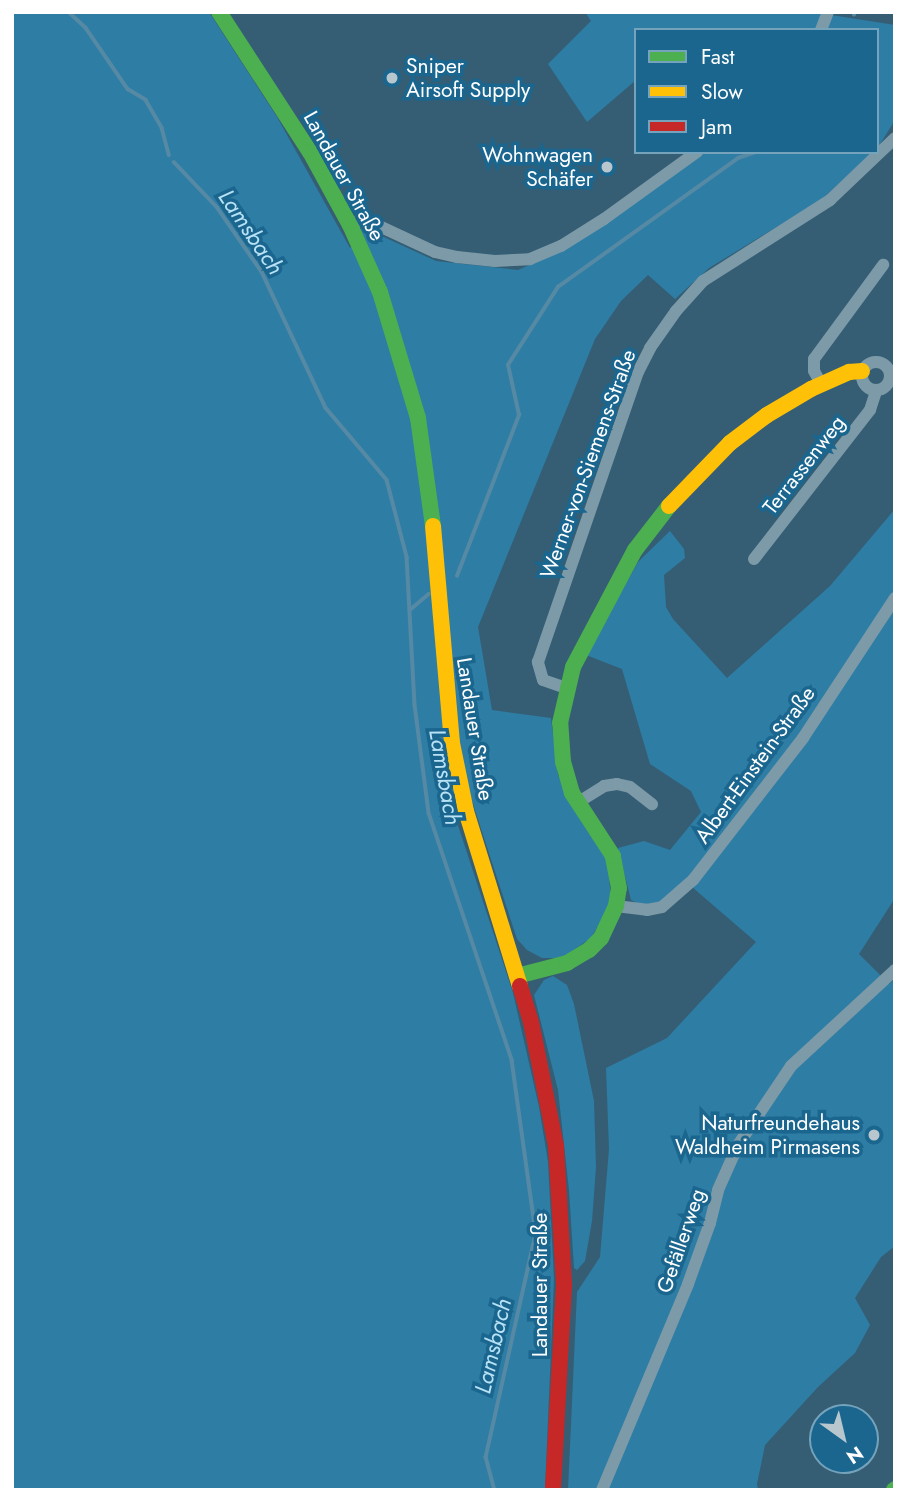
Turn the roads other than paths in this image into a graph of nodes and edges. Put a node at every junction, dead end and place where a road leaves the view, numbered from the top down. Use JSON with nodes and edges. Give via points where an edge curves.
{"nodes":[{"id":1,"x":219,"y":12,"type":"edge"},
{"id":2,"x":895,"y":138,"type":"edge"},
{"id":3,"x":879,"y":153,"type":"edge"},
{"id":4,"x":693,"y":154,"type":"edge"},
{"id":5,"x":878,"y":154,"type":"edge"},
{"id":6,"x":350,"y":225,"type":"junction"},
{"id":7,"x":883,"y":265,"type":"dead end"},
{"id":8,"x":891,"y":363,"type":"edge"},
{"id":9,"x":862,"y":371,"type":"junction"},
{"id":10,"x":821,"y":384,"type":"junction"},
{"id":11,"x":876,"y":391,"type":"junction"},
{"id":12,"x":754,"y":559,"type":"dead end"},
{"id":13,"x":895,"y":598,"type":"edge"},
{"id":14,"x":566,"y":688,"type":"junction"},
{"id":15,"x":578,"y":803,"type":"junction"},
{"id":16,"x":652,"y":804,"type":"dead end"},
{"id":17,"x":616,"y":906,"type":"junction"},
{"id":18,"x":895,"y":970,"type":"edge"},
{"id":19,"x":517,"y":976,"type":"junction"},
{"id":20,"x":553,"y":1490,"type":"edge"},
{"id":21,"x":602,"y":1490,"type":"edge"}],
"edges":[{"from":1,"to":6,"type":"main road","name":"Landauer Straße","via":[[310,152]]},
{"from":2,"to":3,"type":"street","name":"Werner-von-Siemens-Straße"},
{"from":4,"to":6,"type":"street","via":[[604,219],[530,259],[457,257],[435,252],[370,220]]},
{"from":5,"to":14,"type":"street","name":"Werner-von-Siemens-Straße","via":[[830,200],[703,281],[650,348],[538,662],[543,680]]},
{"from":6,"to":19,"type":"main road","name":"Landauer Straße","via":[[380,292],[418,418],[431,500],[452,743],[466,811]]},
{"from":7,"to":10,"type":"street","via":[[814,359]]},
{"from":8,"to":9,"type":"street","via":[[870,362]]},
{"from":8,"to":11,"type":"street","via":[[887,385]]},
{"from":9,"to":10,"type":"main road"},
{"from":9,"to":11,"type":"street","via":[[866,387]]},
{"from":10,"to":14,"type":"main road","via":[[766,415],[730,443],[667,509],[614,586]]},
{"from":11,"to":12,"type":"street","name":"Terrassenweg","via":[[870,410]]},
{"from":13,"to":17,"type":"street","name":"Albert-Einstein-Straße","via":[[803,738],[693,880],[662,907]]},
{"from":14,"to":15,"type":"main road","via":[[561,745],[567,781]]},
{"from":15,"to":16,"type":"street","via":[[604,786],[617,784]]},
{"from":15,"to":17,"type":"main road","via":[[613,856],[619,888]]},
{"from":17,"to":19,"type":"main road","via":[[601,938],[589,950],[567,963]]},
{"from":18,"to":21,"type":"street","name":"Gefällerweg","via":[[791,1066],[738,1145],[688,1284]]},
{"from":19,"to":20,"type":"main road","name":"Landauer Straße","via":[[549,1101],[561,1191],[564,1285]]}]}
